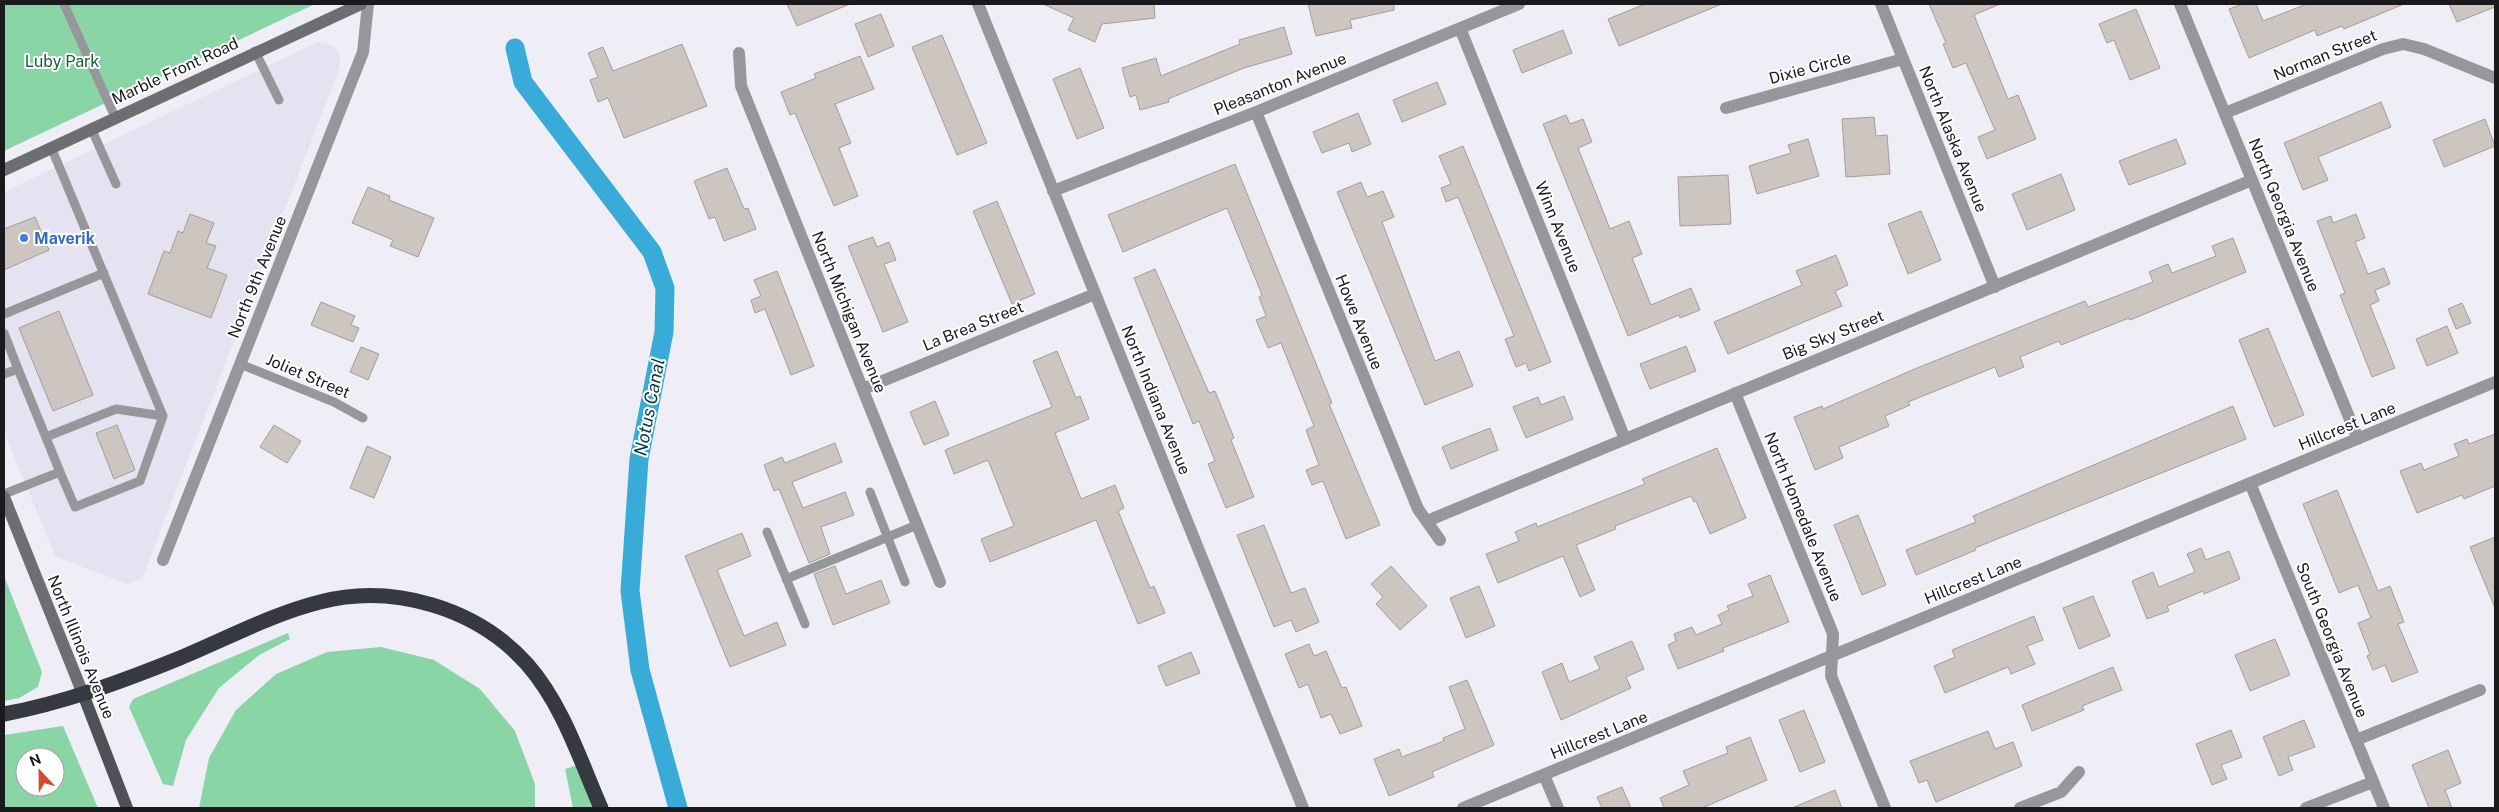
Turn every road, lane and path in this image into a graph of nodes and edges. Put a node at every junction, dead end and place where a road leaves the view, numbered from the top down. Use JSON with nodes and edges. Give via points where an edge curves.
{"nodes":[{"id":1,"x":64,"y":4,"type":"edge"},
{"id":2,"x":361,"y":4,"type":"edge"},
{"id":3,"x":368,"y":4,"type":"edge"},
{"id":4,"x":978,"y":4,"type":"edge"},
{"id":5,"x":1519,"y":4,"type":"edge"},
{"id":6,"x":1881,"y":4,"type":"edge"},
{"id":7,"x":2180,"y":4,"type":"edge"},
{"id":8,"x":1460,"y":28,"type":"junction"},
{"id":9,"x":255,"y":51,"type":"junction"},
{"id":10,"x":739,"y":53,"type":"dead end"},
{"id":11,"x":1903,"y":59,"type":"junction"},
{"id":12,"x":2495,"y":78,"type":"edge"},
{"id":13,"x":279,"y":100,"type":"dead end"},
{"id":14,"x":1726,"y":108,"type":"dead end"},
{"id":15,"x":1256,"y":112,"type":"junction"},
{"id":16,"x":2224,"y":113,"type":"junction"},
{"id":17,"x":115,"y":116,"type":"junction"},
{"id":18,"x":91,"y":128,"type":"junction"},
{"id":19,"x":51,"y":147,"type":"junction"},
{"id":20,"x":4,"y":170,"type":"edge"},
{"id":21,"x":2252,"y":180,"type":"junction"},
{"id":22,"x":116,"y":184,"type":"dead end"},
{"id":23,"x":1053,"y":191,"type":"junction"},
{"id":24,"x":104,"y":273,"type":"junction"},
{"id":25,"x":1995,"y":286,"type":"junction"},
{"id":26,"x":1095,"y":294,"type":"junction"},
{"id":27,"x":4,"y":314,"type":"edge"},
{"id":28,"x":4,"y":333,"type":"edge"},
{"id":29,"x":240,"y":364,"type":"junction"},
{"id":30,"x":18,"y":369,"type":"junction"},
{"id":31,"x":4,"y":374,"type":"edge"},
{"id":32,"x":2495,"y":382,"type":"edge"},
{"id":33,"x":863,"y":389,"type":"junction"},
{"id":34,"x":1735,"y":393,"type":"junction"},
{"id":35,"x":163,"y":416,"type":"junction"},
{"id":36,"x":363,"y":418,"type":"dead end"},
{"id":37,"x":46,"y":438,"type":"junction"},
{"id":38,"x":1625,"y":439,"type":"junction"},
{"id":39,"x":2358,"y":439,"type":"junction"},
{"id":40,"x":60,"y":472,"type":"junction"},
{"id":41,"x":2250,"y":484,"type":"junction"},
{"id":42,"x":870,"y":492,"type":"dead end"},
{"id":43,"x":4,"y":496,"type":"edge"},
{"id":44,"x":1427,"y":521,"type":"junction"},
{"id":45,"x":917,"y":525,"type":"junction"},
{"id":46,"x":767,"y":532,"type":"dead end"},
{"id":47,"x":887,"y":538,"type":"junction"},
{"id":48,"x":1440,"y":540,"type":"dead end"},
{"id":49,"x":163,"y":560,"type":"dead end"},
{"id":50,"x":786,"y":579,"type":"junction"},
{"id":51,"x":905,"y":582,"type":"dead end"},
{"id":52,"x":940,"y":582,"type":"dead end"},
{"id":53,"x":805,"y":624,"type":"dead end"},
{"id":54,"x":1832,"y":655,"type":"junction"},
{"id":55,"x":2480,"y":690,"type":"dead end"},
{"id":56,"x":83,"y":694,"type":"junction"},
{"id":57,"x":4,"y":714,"type":"edge"},
{"id":58,"x":2356,"y":740,"type":"junction"},
{"id":59,"x":2079,"y":772,"type":"dead end"},
{"id":60,"x":1544,"y":775,"type":"junction"},
{"id":61,"x":2373,"y":782,"type":"junction"},
{"id":62,"x":127,"y":808,"type":"edge"},
{"id":63,"x":601,"y":808,"type":"edge"},
{"id":64,"x":1303,"y":808,"type":"edge"},
{"id":65,"x":1463,"y":808,"type":"edge"},
{"id":66,"x":1558,"y":808,"type":"edge"},
{"id":67,"x":1885,"y":808,"type":"edge"},
{"id":68,"x":2020,"y":808,"type":"edge"},
{"id":69,"x":2306,"y":808,"type":"edge"},
{"id":70,"x":2384,"y":808,"type":"edge"}],
"edges":[{"from":1,"to":17,"type":"lane"},
{"from":2,"to":9,"type":"street","name":"Marble Front Road"},
{"from":3,"to":29,"type":"street","name":"North 9th Avenue","via":[[363,52]]},
{"from":4,"to":23,"type":"street","name":"North Indiana Avenue"},
{"from":5,"to":8,"type":"street","name":"Pleasanton Avenue"},
{"from":6,"to":11,"type":"street","name":"North Alaska Avenue"},
{"from":7,"to":16,"type":"street","name":"North Georgia Avenue"},
{"from":8,"to":15,"type":"street","name":"Pleasanton Avenue"},
{"from":8,"to":38,"type":"street","name":"Winn Avenue"},
{"from":9,"to":13,"type":"lane"},
{"from":9,"to":17,"type":"street","name":"Marble Front Road"},
{"from":10,"to":33,"type":"street","name":"North Michigan Avenue","via":[[741,86]]},
{"from":11,"to":14,"type":"street","name":"Dixie Circle"},
{"from":11,"to":25,"type":"street","name":"North Alaska Avenue"},
{"from":12,"to":16,"type":"street","name":"Norman Street","via":[[2424,49],[2403,44],[2383,49]]},
{"from":15,"to":23,"type":"street","name":"Pleasanton Avenue"},
{"from":15,"to":44,"type":"street","name":"Howe Avenue","via":[[1418,509]]},
{"from":16,"to":21,"type":"street","name":"North Georgia Avenue"},
{"from":17,"to":18,"type":"street","name":"Marble Front Road"},
{"from":18,"to":19,"type":"street","name":"Marble Front Road"},
{"from":18,"to":22,"type":"lane"},
{"from":19,"to":20,"type":"street","name":"Marble Front Road"},
{"from":19,"to":24,"type":"lane"},
{"from":21,"to":25,"type":"street","name":"Big Sky Street"},
{"from":21,"to":39,"type":"street","name":"North Georgia Avenue"},
{"from":23,"to":26,"type":"street","name":"North Indiana Avenue"},
{"from":24,"to":27,"type":"lane"},
{"from":24,"to":35,"type":"lane"},
{"from":25,"to":34,"type":"street","name":"Big Sky Street"},
{"from":26,"to":33,"type":"street","name":"La Brea Street"},
{"from":26,"to":64,"type":"street","name":"North Indiana Avenue"},
{"from":28,"to":30,"type":"lane"},
{"from":29,"to":36,"type":"lane","name":"Joliet Street","via":[[334,402]]},
{"from":29,"to":49,"type":"street","name":"North 9th Avenue"},
{"from":30,"to":31,"type":"lane"},
{"from":30,"to":37,"type":"lane"},
{"from":32,"to":39,"type":"street","name":"Hillcrest Lane"},
{"from":33,"to":45,"type":"street","name":"North Michigan Avenue"},
{"from":34,"to":38,"type":"street","name":"Big Sky Street"},
{"from":34,"to":54,"type":"street","name":"North Homedale Avenue","via":[[1833,634]]},
{"from":35,"to":37,"type":"lane","via":[[116,409]]},
{"from":35,"to":40,"type":"lane","via":[[140,481],[75,507]]},
{"from":37,"to":40,"type":"lane"},
{"from":38,"to":44,"type":"street","name":"Big Sky Street"},
{"from":39,"to":41,"type":"street","name":"Hillcrest Lane"},
{"from":40,"to":43,"type":"lane"},
{"from":41,"to":54,"type":"street","name":"Hillcrest Lane"},
{"from":41,"to":58,"type":"street","name":"South Georgia Avenue"},
{"from":42,"to":47,"type":"lane"},
{"from":43,"to":56,"type":"street","name":"North Illinois Avenue"},
{"from":44,"to":48,"type":"street","name":"Howe Avenue"},
{"from":45,"to":47,"type":"lane"},
{"from":45,"to":52,"type":"street","name":"North Michigan Avenue"},
{"from":46,"to":50,"type":"lane"},
{"from":47,"to":50,"type":"lane"},
{"from":47,"to":51,"type":"lane"},
{"from":50,"to":53,"type":"lane"},
{"from":54,"to":60,"type":"street","name":"Hillcrest Lane"},
{"from":54,"to":67,"type":"street","name":"North Homedale Avenue","via":[[1831,676]]},
{"from":55,"to":58,"type":"street"},
{"from":56,"to":57,"type":"highway"},
{"from":56,"to":62,"type":"main road","name":"North Illinois Avenue"},
{"from":56,"to":63,"type":"highway","via":[[322,601],[400,598],[441,607],[474,621],[527,665],[557,708]]},
{"from":58,"to":61,"type":"street","name":"South Georgia Avenue"},
{"from":59,"to":68,"type":"street","via":[[2061,792]]},
{"from":60,"to":65,"type":"street","name":"Hillcrest Lane"},
{"from":60,"to":66,"type":"street"},
{"from":61,"to":69,"type":"street"},
{"from":61,"to":70,"type":"street","name":"South Georgia Avenue"}]}
